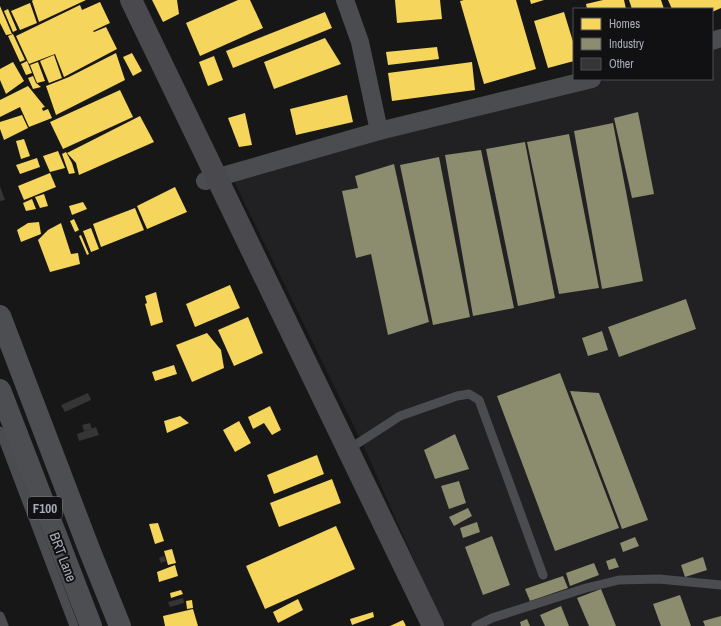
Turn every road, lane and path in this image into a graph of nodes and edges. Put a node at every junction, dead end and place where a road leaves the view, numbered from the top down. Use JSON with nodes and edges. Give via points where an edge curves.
{"nodes":[{"id":1,"x":119,"y":0,"type":"edge"},
{"id":2,"x":131,"y":0,"type":"edge"},
{"id":3,"x":345,"y":0,"type":"edge"},
{"id":4,"x":588,"y":80,"type":"edge"},
{"id":5,"x":379,"y":131,"type":"junction"},
{"id":6,"x":211,"y":180,"type":"junction"},
{"id":7,"x":0,"y":316,"type":"edge"},
{"id":8,"x":0,"y":390,"type":"edge"},
{"id":9,"x":0,"y":431,"type":"edge"},
{"id":10,"x":349,"y":449,"type":"junction"},
{"id":11,"x":544,"y":575,"type":"dead end"},
{"id":12,"x":721,"y":585,"type":"edge"},
{"id":13,"x":0,"y":616,"type":"edge"},
{"id":14,"x":4,"y":626,"type":"edge"},
{"id":15,"x":74,"y":626,"type":"edge"},
{"id":16,"x":91,"y":626,"type":"edge"},
{"id":17,"x":120,"y":626,"type":"edge"},
{"id":18,"x":420,"y":626,"type":"edge"},
{"id":19,"x":433,"y":626,"type":"edge"},
{"id":20,"x":476,"y":626,"type":"edge"}],
"edges":[{"from":1,"to":6,"type":"main road"},
{"from":2,"to":6,"type":"main road"},
{"from":3,"to":5,"type":"street","via":[[360,42]]},
{"from":4,"to":5,"type":"street"},
{"from":5,"to":6,"type":"street"},
{"from":6,"to":10,"type":"main road"},
{"from":6,"to":18,"type":"main road"},
{"from":7,"to":17,"type":"main road"},
{"from":8,"to":16,"type":"highway","number":"F100"},
{"from":9,"to":15,"type":"lane","name":"BRT Lane"},
{"from":10,"to":11,"type":"lane","via":[[400,416],[457,396],[469,394],[479,400]]},
{"from":10,"to":19,"type":"main road"},
{"from":12,"to":20,"type":"lane","via":[[619,580],[492,618]]},
{"from":13,"to":14,"type":"lane"}]}
